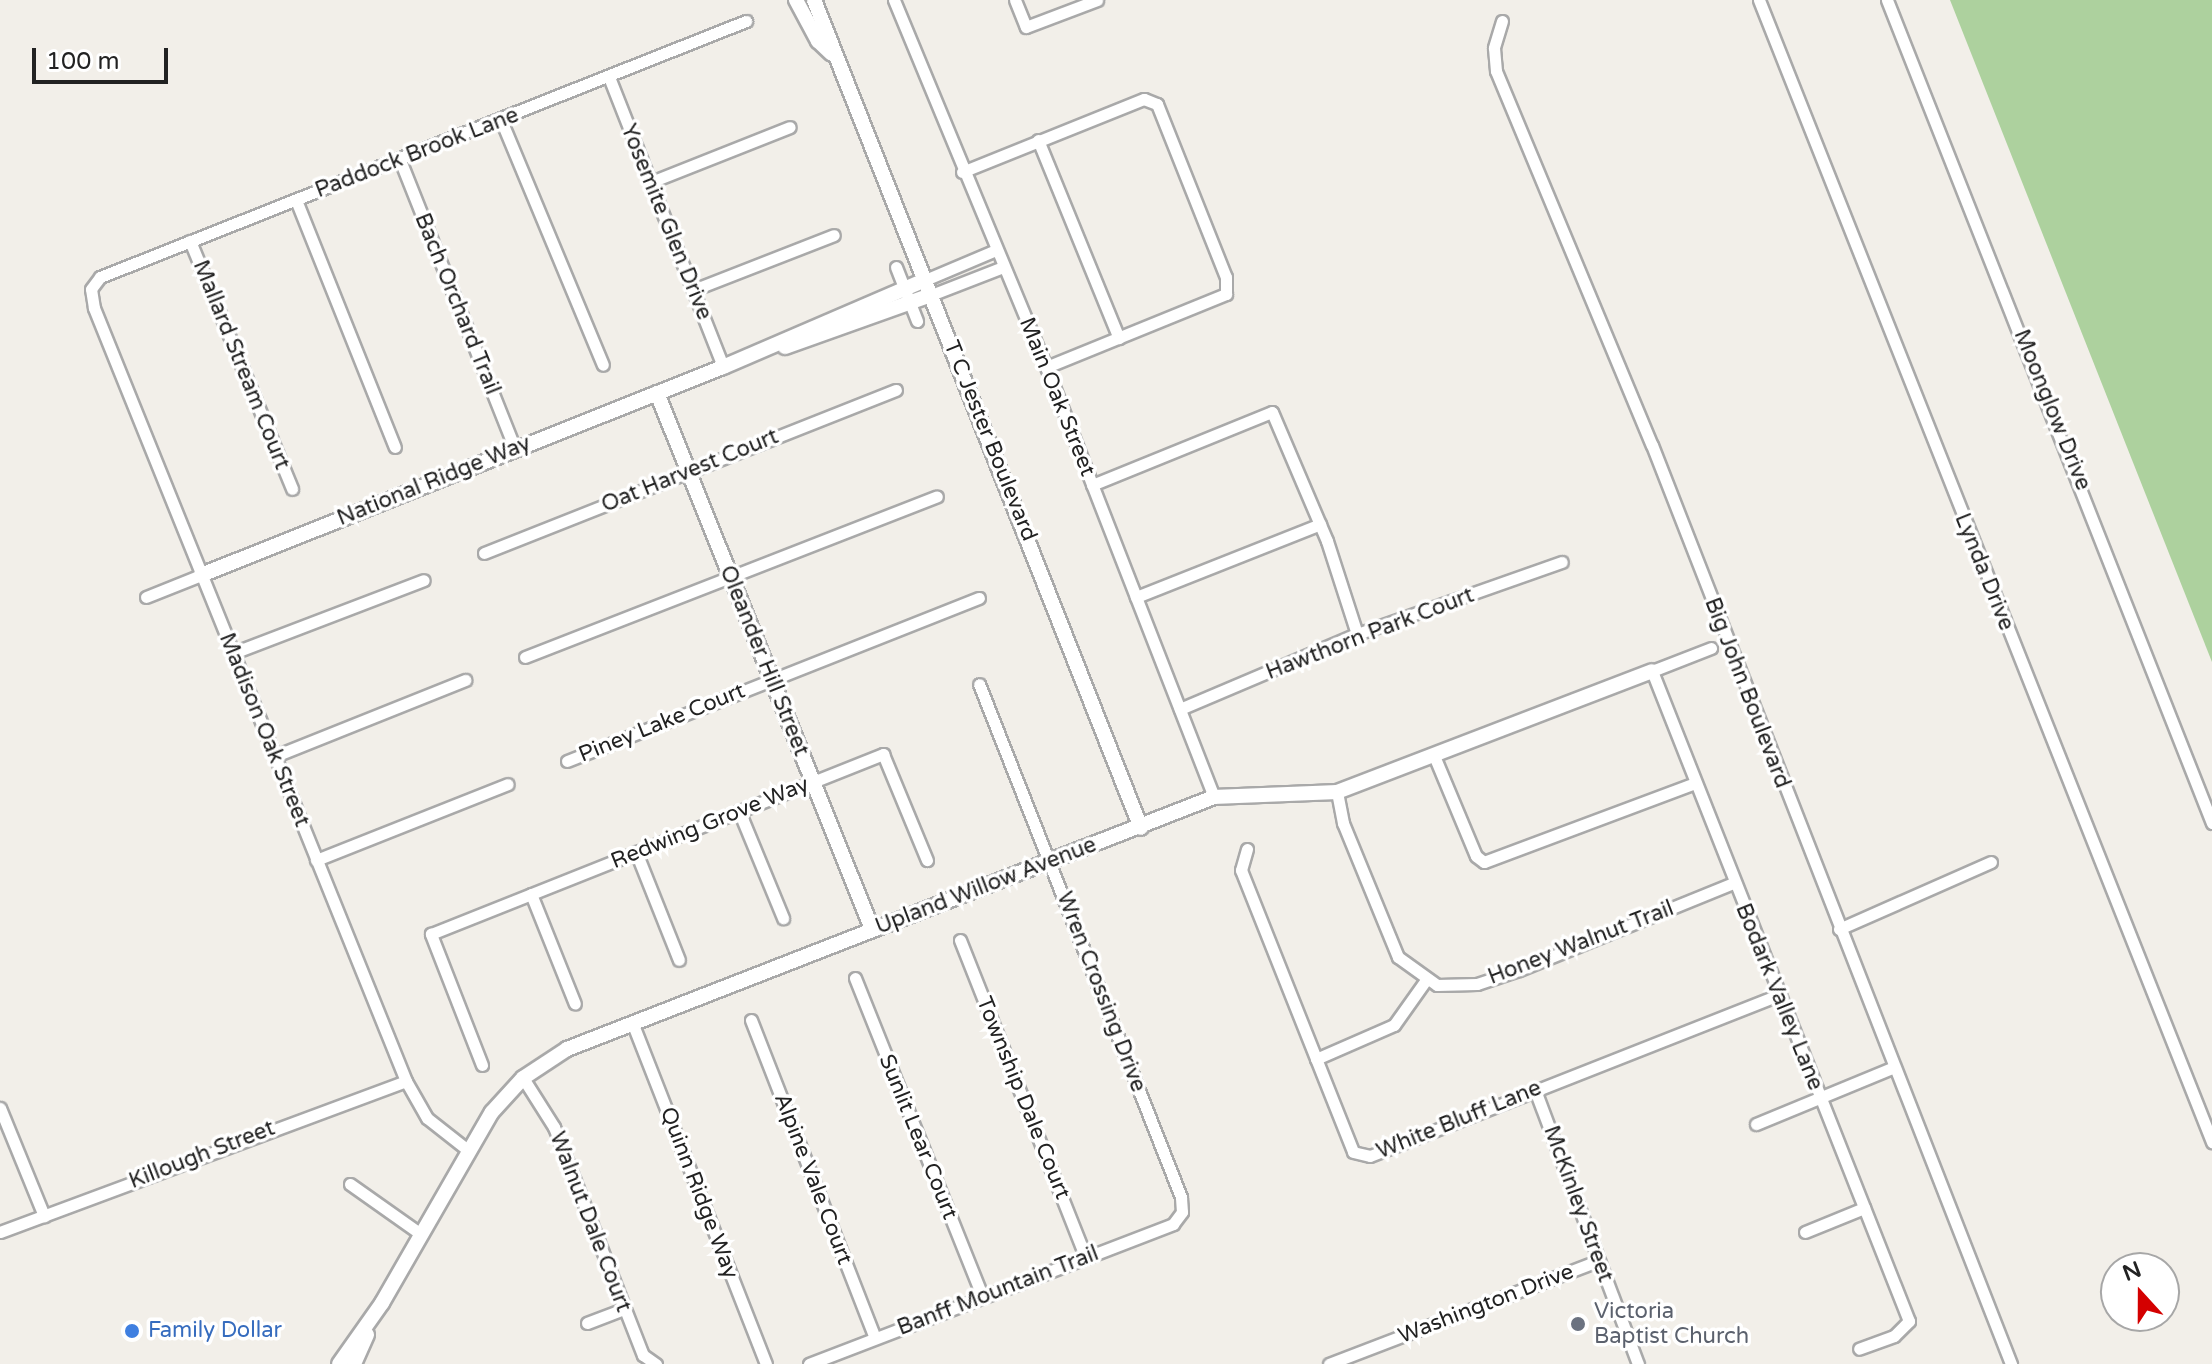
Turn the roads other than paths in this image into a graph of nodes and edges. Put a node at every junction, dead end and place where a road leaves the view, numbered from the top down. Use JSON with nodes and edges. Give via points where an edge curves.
{"nodes":[{"id":1,"x":796,"y":0,"type":"edge"},
{"id":2,"x":814,"y":0,"type":"edge"},
{"id":3,"x":894,"y":0,"type":"edge"},
{"id":4,"x":1015,"y":0,"type":"edge"},
{"id":5,"x":1097,"y":0,"type":"edge"},
{"id":6,"x":1759,"y":0,"type":"edge"},
{"id":7,"x":1887,"y":0,"type":"edge"},
{"id":8,"x":746,"y":21,"type":"dead end"},
{"id":9,"x":1502,"y":21,"type":"dead end"},
{"id":10,"x":834,"y":56,"type":"junction"},
{"id":11,"x":609,"y":77,"type":"junction"},
{"id":12,"x":501,"y":120,"type":"junction"},
{"id":13,"x":790,"y":127,"type":"dead end"},
{"id":14,"x":1038,"y":140,"type":"junction"},
{"id":15,"x":400,"y":160,"type":"junction"},
{"id":16,"x":962,"y":172,"type":"junction"},
{"id":17,"x":651,"y":182,"type":"junction"},
{"id":18,"x":296,"y":200,"type":"junction"},
{"id":19,"x":834,"y":235,"type":"dead end"},
{"id":20,"x":190,"y":241,"type":"junction"},
{"id":21,"x":996,"y":250,"type":"junction"},
{"id":22,"x":896,"y":267,"type":"dead end"},
{"id":23,"x":1003,"y":267,"type":"junction"},
{"id":24,"x":925,"y":280,"type":"junction"},
{"id":25,"x":904,"y":288,"type":"junction"},
{"id":26,"x":91,"y":289,"type":"joint"},
{"id":27,"x":693,"y":290,"type":"junction"},
{"id":28,"x":931,"y":295,"type":"junction"},
{"id":29,"x":910,"y":303,"type":"junction"},
{"id":30,"x":917,"y":321,"type":"dead end"},
{"id":31,"x":1119,"y":338,"type":"junction"},
{"id":32,"x":603,"y":365,"type":"dead end"},
{"id":33,"x":723,"y":367,"type":"junction"},
{"id":34,"x":1046,"y":367,"type":"junction"},
{"id":35,"x":896,"y":390,"type":"dead end"},
{"id":36,"x":657,"y":393,"type":"junction"},
{"id":37,"x":395,"y":447,"type":"dead end"},
{"id":38,"x":515,"y":449,"type":"junction"},
{"id":39,"x":689,"y":471,"type":"junction"},
{"id":40,"x":1092,"y":485,"type":"junction"},
{"id":41,"x":292,"y":489,"type":"dead end"},
{"id":42,"x":937,"y":496,"type":"dead end"},
{"id":43,"x":1320,"y":524,"type":"junction"},
{"id":44,"x":484,"y":553,"type":"dead end"},
{"id":45,"x":1562,"y":562,"type":"dead end"},
{"id":46,"x":201,"y":575,"type":"junction"},
{"id":47,"x":731,"y":576,"type":"junction"},
{"id":48,"x":424,"y":580,"type":"dead end"},
{"id":49,"x":146,"y":597,"type":"dead end"},
{"id":50,"x":1136,"y":597,"type":"junction"},
{"id":51,"x":979,"y":598,"type":"dead end"},
{"id":52,"x":1357,"y":634,"type":"junction"},
{"id":53,"x":1711,"y":648,"type":"dead end"},
{"id":54,"x":233,"y":653,"type":"junction"},
{"id":55,"x":525,"y":657,"type":"dead end"},
{"id":56,"x":1652,"y":671,"type":"junction"},
{"id":57,"x":771,"y":679,"type":"junction"},
{"id":58,"x":465,"y":680,"type":"dead end"},
{"id":59,"x":979,"y":684,"type":"dead end"},
{"id":60,"x":1180,"y":709,"type":"junction"},
{"id":61,"x":275,"y":756,"type":"junction"},
{"id":62,"x":1435,"y":758,"type":"junction"},
{"id":63,"x":567,"y":761,"type":"dead end"},
{"id":64,"x":812,"y":782,"type":"junction"},
{"id":65,"x":1695,"y":783,"type":"junction"},
{"id":66,"x":508,"y":784,"type":"dead end"},
{"id":67,"x":1337,"y":792,"type":"junction"},
{"id":68,"x":1214,"y":797,"type":"junction"},
{"id":69,"x":739,"y":811,"type":"junction"},
{"id":70,"x":2212,"y":823,"type":"edge"},
{"id":71,"x":1141,"y":828,"type":"junction"},
{"id":72,"x":1247,"y":849,"type":"dead end"},
{"id":73,"x":636,"y":852,"type":"junction"},
{"id":74,"x":316,"y":860,"type":"junction"},
{"id":75,"x":927,"y":860,"type":"dead end"},
{"id":76,"x":1991,"y":862,"type":"dead end"},
{"id":77,"x":1050,"y":863,"type":"junction"},
{"id":78,"x":1733,"y":883,"type":"junction"},
{"id":79,"x":531,"y":894,"type":"junction"},
{"id":80,"x":783,"y":918,"type":"dead end"},
{"id":81,"x":872,"y":929,"type":"junction"},
{"id":82,"x":1839,"y":929,"type":"junction"},
{"id":83,"x":960,"y":940,"type":"dead end"},
{"id":84,"x":679,"y":960,"type":"dead end"},
{"id":85,"x":855,"y":978,"type":"dead end"},
{"id":86,"x":1426,"y":980,"type":"junction"},
{"id":87,"x":1779,"y":995,"type":"junction"},
{"id":88,"x":575,"y":1004,"type":"dead end"},
{"id":89,"x":751,"y":1020,"type":"dead end"},
{"id":90,"x":632,"y":1022,"type":"junction"},
{"id":91,"x":1316,"y":1059,"type":"junction"},
{"id":92,"x":482,"y":1065,"type":"dead end"},
{"id":93,"x":1894,"y":1067,"type":"junction"},
{"id":94,"x":523,"y":1078,"type":"junction"},
{"id":95,"x":406,"y":1081,"type":"junction"},
{"id":96,"x":1535,"y":1090,"type":"junction"},
{"id":97,"x":1819,"y":1097,"type":"junction"},
{"id":98,"x":0,"y":1108,"type":"edge"},
{"id":99,"x":1756,"y":1124,"type":"dead end"},
{"id":100,"x":2212,"y":1142,"type":"edge"},
{"id":101,"x":469,"y":1151,"type":"junction"},
{"id":102,"x":350,"y":1184,"type":"dead end"},
{"id":103,"x":1864,"y":1208,"type":"junction"},
{"id":104,"x":1182,"y":1212,"type":"joint"},
{"id":105,"x":44,"y":1216,"type":"junction"},
{"id":106,"x":0,"y":1232,"type":"edge"},
{"id":107,"x":1805,"y":1232,"type":"dead end"},
{"id":108,"x":421,"y":1234,"type":"junction"},
{"id":109,"x":1085,"y":1256,"type":"junction"},
{"id":110,"x":1598,"y":1261,"type":"junction"},
{"id":111,"x":982,"y":1296,"type":"junction"},
{"id":112,"x":382,"y":1303,"type":"junction"},
{"id":113,"x":623,"y":1309,"type":"junction"},
{"id":114,"x":587,"y":1323,"type":"dead end"},
{"id":115,"x":875,"y":1338,"type":"junction"},
{"id":116,"x":1859,"y":1349,"type":"dead end"},
{"id":117,"x":339,"y":1364,"type":"edge"},
{"id":118,"x":354,"y":1364,"type":"edge"},
{"id":119,"x":656,"y":1364,"type":"edge"},
{"id":120,"x":766,"y":1364,"type":"edge"},
{"id":121,"x":809,"y":1364,"type":"edge"},
{"id":122,"x":1329,"y":1364,"type":"edge"},
{"id":123,"x":1638,"y":1364,"type":"edge"},
{"id":124,"x":2011,"y":1364,"type":"edge"}],
"edges":[{"from":1,"to":10,"type":"street","name":"T C Jester Boulevard","via":[[818,41]]},
{"from":2,"to":10,"type":"street","name":"T C Jester Boulevard"},
{"from":3,"to":16,"type":"street","name":"Main Oak Street"},
{"from":4,"to":5,"type":"street","via":[[1026,27]]},
{"from":6,"to":100,"type":"street","name":"Lynda Drive"},
{"from":7,"to":70,"type":"street","name":"Moonglow Drive"},
{"from":8,"to":11,"type":"street","name":"Paddock Brook Lane"},
{"from":9,"to":82,"type":"street","name":"Big John Boulevard","via":[[1494,48],[1496,71],[1652,445]]},
{"from":10,"to":24,"type":"street","name":"T C Jester Boulevard"},
{"from":11,"to":12,"type":"street","name":"Paddock Brook Lane"},
{"from":11,"to":17,"type":"street","name":"Yosemite Glen Drive"},
{"from":12,"to":15,"type":"street","name":"Paddock Brook Lane"},
{"from":12,"to":32,"type":"street"},
{"from":13,"to":17,"type":"street"},
{"from":14,"to":16,"type":"street"},
{"from":14,"to":31,"type":"street"},
{"from":14,"to":31,"type":"street","via":[[1152,99],[1227,286],[1219,299]]},
{"from":15,"to":18,"type":"street","name":"Paddock Brook Lane"},
{"from":15,"to":38,"type":"street","name":"Bach Orchard Trail"},
{"from":16,"to":21,"type":"street","name":"Main Oak Street"},
{"from":17,"to":27,"type":"street","name":"Yosemite Glen Drive"},
{"from":18,"to":20,"type":"street","name":"Paddock Brook Lane"},
{"from":18,"to":37,"type":"street"},
{"from":19,"to":27,"type":"street"},
{"from":20,"to":26,"type":"street","name":"Paddock Brook Lane","via":[[100,277]]},
{"from":20,"to":41,"type":"street","name":"Mallard Stream Court"},
{"from":21,"to":23,"type":"street","name":"Main Oak Street"},
{"from":21,"to":24,"type":"street","name":"National Ridge Way"},
{"from":22,"to":25,"type":"street"},
{"from":23,"to":28,"type":"street","name":"National Ridge Way"},
{"from":23,"to":34,"type":"street","name":"Main Oak Street"},
{"from":24,"to":25,"type":"street","name":"National Ridge Way"},
{"from":24,"to":28,"type":"street","name":"T C Jester Boulevard"},
{"from":25,"to":29,"type":"street"},
{"from":25,"to":33,"type":"street","name":"National Ridge Way"},
{"from":26,"to":46,"type":"street","name":"Madison Oak Street"},
{"from":27,"to":33,"type":"street","name":"Yosemite Glen Drive"},
{"from":28,"to":29,"type":"street","name":"National Ridge Way"},
{"from":28,"to":71,"type":"street","name":"T C Jester Boulevard"},
{"from":29,"to":30,"type":"street"},
{"from":29,"to":33,"type":"street","name":"National Ridge Way"},
{"from":31,"to":34,"type":"street"},
{"from":33,"to":36,"type":"street","name":"National Ridge Way"},
{"from":34,"to":40,"type":"street","name":"Main Oak Street"},
{"from":35,"to":39,"type":"street","name":"Oat Harvest Court"},
{"from":36,"to":38,"type":"street","name":"National Ridge Way"},
{"from":36,"to":39,"type":"street","name":"Oleander Hill Street"},
{"from":38,"to":46,"type":"street","name":"National Ridge Way"},
{"from":39,"to":44,"type":"street","name":"Oat Harvest Court"},
{"from":39,"to":47,"type":"street","name":"Oleander Hill Street"},
{"from":40,"to":43,"type":"street","via":[[1272,412]]},
{"from":40,"to":50,"type":"street","name":"Main Oak Street"},
{"from":42,"to":47,"type":"street"},
{"from":43,"to":50,"type":"street"},
{"from":43,"to":52,"type":"street"},
{"from":45,"to":52,"type":"street","name":"Hawthorn Park Court"},
{"from":46,"to":49,"type":"street","name":"National Ridge Way"},
{"from":46,"to":54,"type":"street","name":"Madison Oak Street"},
{"from":47,"to":55,"type":"street"},
{"from":47,"to":57,"type":"street","name":"Oleander Hill Street"},
{"from":48,"to":54,"type":"street"},
{"from":50,"to":60,"type":"street","name":"Main Oak Street"},
{"from":51,"to":57,"type":"street","name":"Piney Lake Court"},
{"from":52,"to":60,"type":"street","name":"Hawthorn Park Court"},
{"from":53,"to":56,"type":"street","name":"Upland Willow Avenue"},
{"from":54,"to":61,"type":"street","name":"Madison Oak Street"},
{"from":56,"to":62,"type":"street","name":"Upland Willow Avenue"},
{"from":56,"to":65,"type":"street","name":"Bodark Valley Lane"},
{"from":57,"to":63,"type":"street","name":"Piney Lake Court"},
{"from":57,"to":64,"type":"street","name":"Oleander Hill Street"},
{"from":58,"to":61,"type":"street"},
{"from":59,"to":77,"type":"street","name":"Wren Crossing Drive"},
{"from":60,"to":68,"type":"street","name":"Main Oak Street"},
{"from":61,"to":74,"type":"street","name":"Madison Oak Street"},
{"from":62,"to":65,"type":"street","via":[[1476,856],[1484,862]]},
{"from":62,"to":67,"type":"street","name":"Upland Willow Avenue"},
{"from":64,"to":69,"type":"street","name":"Redwing Grove Way"},
{"from":64,"to":75,"type":"street","name":"Redwing Grove Way","via":[[883,754]]},
{"from":64,"to":81,"type":"street","name":"Oleander Hill Street"},
{"from":65,"to":78,"type":"street","name":"Bodark Valley Lane"},
{"from":66,"to":74,"type":"street"},
{"from":67,"to":68,"type":"street","name":"Upland Willow Avenue"},
{"from":67,"to":86,"type":"street","via":[[1343,823],[1398,957]]},
{"from":68,"to":71,"type":"street","name":"Upland Willow Avenue"},
{"from":69,"to":73,"type":"street","name":"Redwing Grove Way"},
{"from":69,"to":80,"type":"street"},
{"from":71,"to":77,"type":"street","name":"Upland Willow Avenue"},
{"from":72,"to":91,"type":"street","name":"White Bluff Lane","via":[[1241,870]]},
{"from":73,"to":79,"type":"street","name":"Redwing Grove Way"},
{"from":73,"to":84,"type":"street"},
{"from":74,"to":95,"type":"street","name":"Madison Oak Street"},
{"from":76,"to":82,"type":"street"},
{"from":77,"to":81,"type":"street","name":"Upland Willow Avenue"},
{"from":77,"to":104,"type":"street","name":"Wren Crossing Drive","via":[[1181,1197]]},
{"from":78,"to":86,"type":"street","name":"Honey Walnut Trail","via":[[1477,984],[1457,987]]},
{"from":78,"to":87,"type":"street","name":"Bodark Valley Lane"},
{"from":79,"to":88,"type":"street"},
{"from":79,"to":92,"type":"street","name":"Redwing Grove Way","via":[[431,934]]},
{"from":81,"to":90,"type":"street","name":"Upland Willow Avenue"},
{"from":82,"to":93,"type":"street","name":"Big John Boulevard"},
{"from":83,"to":109,"type":"street","name":"Township Dale Court"},
{"from":85,"to":111,"type":"street","name":"Sunlit Lear Court"},
{"from":86,"to":91,"type":"street","via":[[1394,1025]]},
{"from":87,"to":96,"type":"street","name":"White Bluff Lane"},
{"from":87,"to":97,"type":"street","name":"Bodark Valley Lane"},
{"from":89,"to":115,"type":"street","name":"Alpine Vale Court"},
{"from":90,"to":94,"type":"street","name":"Upland Willow Avenue","via":[[567,1049]]},
{"from":90,"to":120,"type":"street","name":"Quinn Ridge Way"},
{"from":91,"to":96,"type":"street","name":"White Bluff Lane","via":[[1353,1152],[1370,1156]]},
{"from":93,"to":97,"type":"street"},
{"from":93,"to":124,"type":"street","name":"Big John Boulevard"},
{"from":94,"to":101,"type":"street","name":"Upland Willow Avenue","via":[[492,1112]]},
{"from":94,"to":113,"type":"street","name":"Walnut Dale Court","via":[[554,1127]]},
{"from":95,"to":101,"type":"street","name":"Madison Oak Street","via":[[427,1118]]},
{"from":95,"to":105,"type":"street","name":"Killough Street"},
{"from":96,"to":110,"type":"street","name":"McKinley Street"},
{"from":97,"to":99,"type":"street"},
{"from":97,"to":103,"type":"street","name":"Bodark Valley Lane"},
{"from":98,"to":105,"type":"street"},
{"from":101,"to":108,"type":"street","name":"Upland Willow Avenue"},
{"from":102,"to":108,"type":"street"},
{"from":103,"to":107,"type":"street"},
{"from":103,"to":116,"type":"street","name":"Bodark Valley Lane","via":[[1909,1321],[1894,1336]]},
{"from":104,"to":109,"type":"street","name":"Banff Mountain Trail","via":[[1173,1224]]},
{"from":105,"to":106,"type":"street","name":"Killough Street"},
{"from":108,"to":112,"type":"street","name":"Upland Willow Avenue"},
{"from":109,"to":111,"type":"street","name":"Banff Mountain Trail"},
{"from":110,"to":122,"type":"street","name":"Washington Drive"},
{"from":110,"to":123,"type":"street","name":"McKinley Street"},
{"from":111,"to":115,"type":"street","name":"Banff Mountain Trail"},
{"from":112,"to":117,"type":"street","name":"Upland Willow Avenue"},
{"from":112,"to":118,"type":"street","name":"Upland Willow Avenue"},
{"from":113,"to":114,"type":"street"},
{"from":113,"to":119,"type":"street","name":"Walnut Dale Court","via":[[643,1355]]},
{"from":115,"to":121,"type":"street","name":"Banff Mountain Trail"}]}
